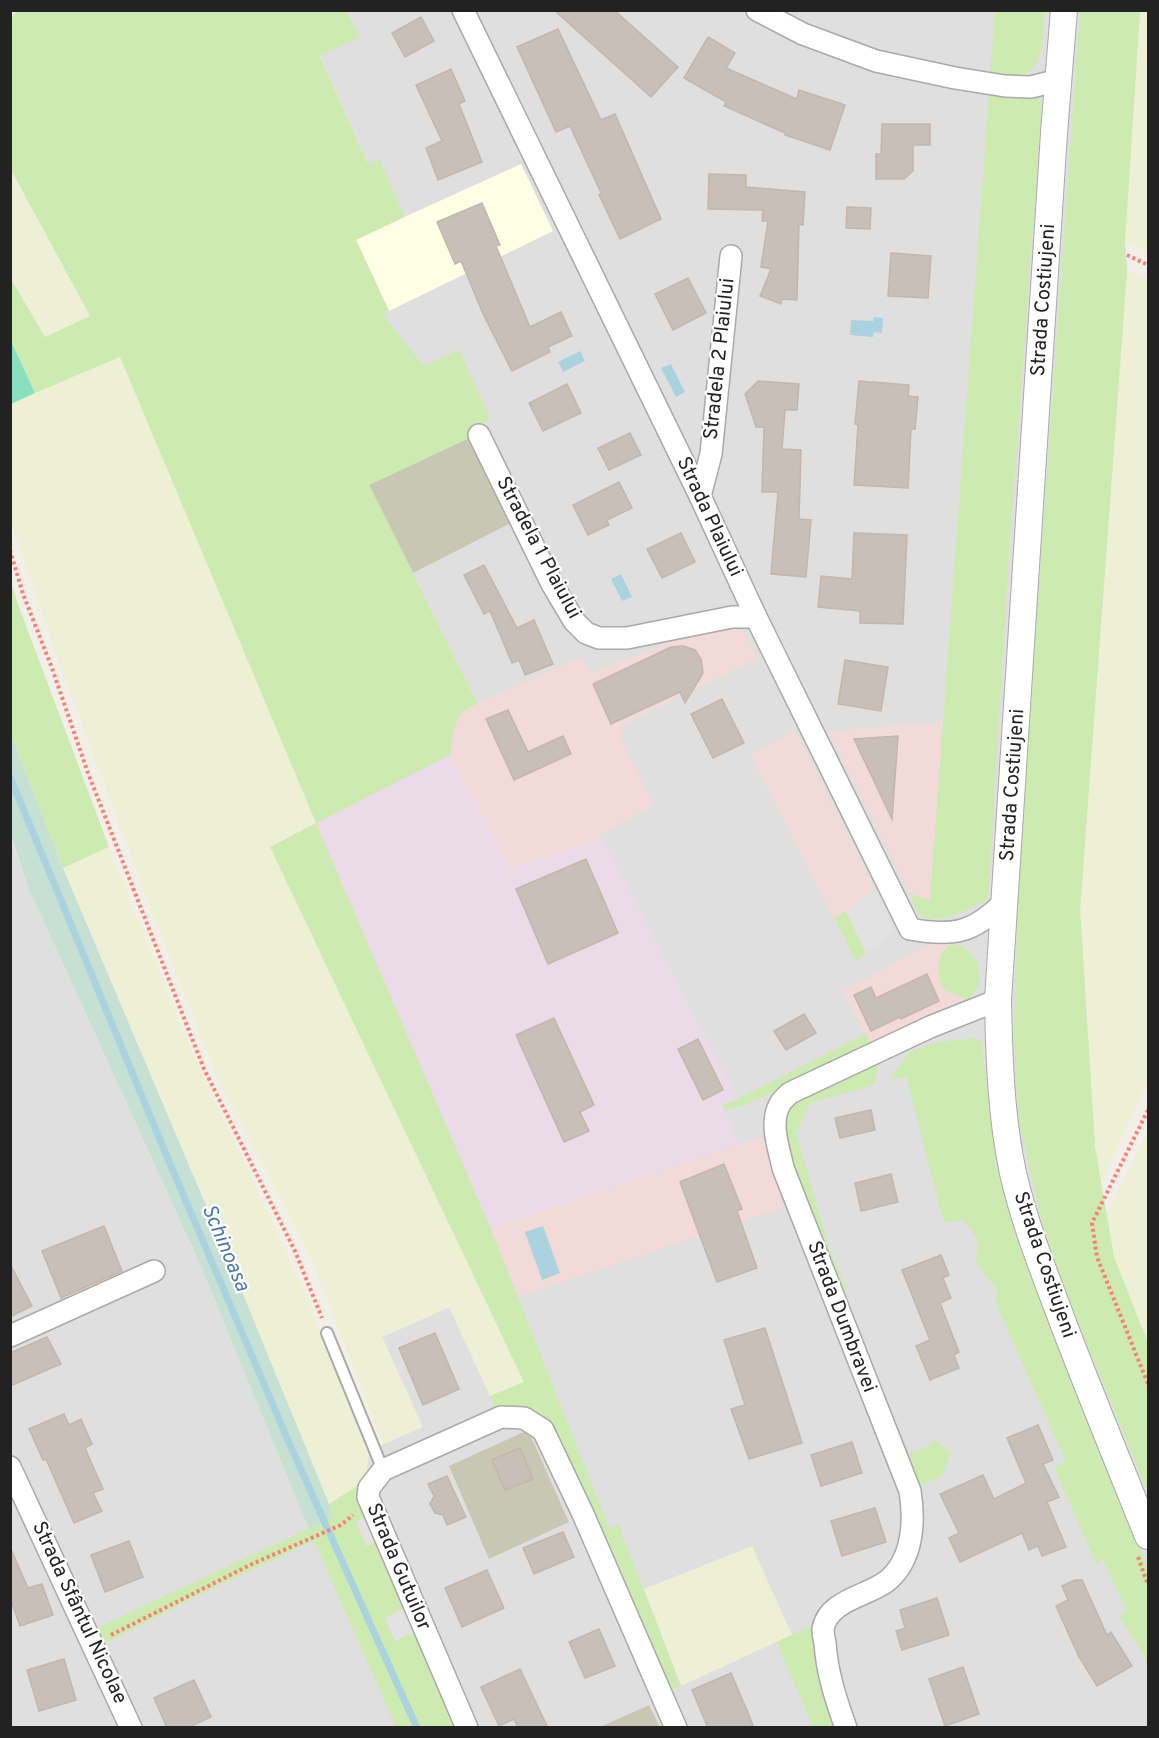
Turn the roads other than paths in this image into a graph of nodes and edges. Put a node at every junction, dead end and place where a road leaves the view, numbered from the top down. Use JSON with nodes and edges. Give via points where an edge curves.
{"nodes":[{"id":1,"x":463,"y":10,"type":"edge"},
{"id":2,"x":757,"y":10,"type":"edge"},
{"id":3,"x":1065,"y":10,"type":"edge"},
{"id":4,"x":1059,"y":80,"type":"junction"},
{"id":5,"x":731,"y":256,"type":"dead end"},
{"id":6,"x":479,"y":435,"type":"dead end"},
{"id":7,"x":700,"y":496,"type":"junction"},
{"id":8,"x":756,"y":617,"type":"junction"},
{"id":9,"x":1005,"y":902,"type":"junction"},
{"id":10,"x":998,"y":1000,"type":"junction"},
{"id":11,"x":154,"y":1271,"type":"dead end"},
{"id":12,"x":327,"y":1333,"type":"road end"},
{"id":13,"x":10,"y":1336,"type":"edge"},
{"id":14,"x":10,"y":1467,"type":"edge"},
{"id":15,"x":383,"y":1470,"type":"junction"},
{"id":16,"x":1149,"y":1536,"type":"edge"},
{"id":17,"x":131,"y":1728,"type":"edge"},
{"id":18,"x":466,"y":1728,"type":"edge"},
{"id":19,"x":676,"y":1728,"type":"edge"},
{"id":20,"x":846,"y":1728,"type":"edge"}],
"edges":[{"from":1,"to":7,"type":"street","name":"Strada Plaiului"},
{"from":2,"to":4,"type":"street","via":[[803,34],[876,61],[1005,86],[1031,87]]},
{"from":3,"to":4,"type":"street","name":"Strada Costiujeni"},
{"from":4,"to":9,"type":"street","name":"Strada Costiujeni"},
{"from":5,"to":7,"type":"street","name":"Stradela 2 Plaiului","via":[[711,454]]},
{"from":6,"to":8,"type":"street","name":"Stradela 1 Plaiului","via":[[552,584],[574,621],[586,633],[599,638],[627,638],[732,617]]},
{"from":7,"to":8,"type":"street","name":"Strada Plaiului"},
{"from":8,"to":9,"type":"street","name":"Strada Plaiului","via":[[910,929],[946,934],[963,931]]},
{"from":9,"to":10,"type":"street","name":"Strada Costiujeni"},
{"from":10,"to":16,"type":"street","name":"Strada Costiujeni","via":[[1003,1103],[1013,1171],[1025,1217],[1089,1391]]},
{"from":10,"to":20,"type":"street","name":"Strada Dumbravei","via":[[930,1027],[790,1093],[780,1104],[775,1119],[783,1168],[910,1491],[913,1508],[912,1535],[903,1562],[887,1581],[832,1613],[823,1629],[834,1695]]},
{"from":11,"to":13,"type":"street"},
{"from":12,"to":15,"type":"lane"},
{"from":14,"to":17,"type":"street","name":"Strada Sfântul Nicolae"},
{"from":15,"to":18,"type":"street","name":"Strada Gutuilor","via":[[369,1488],[368,1497]]},
{"from":15,"to":19,"type":"street","via":[[501,1417],[524,1418],[543,1430]]}]}
